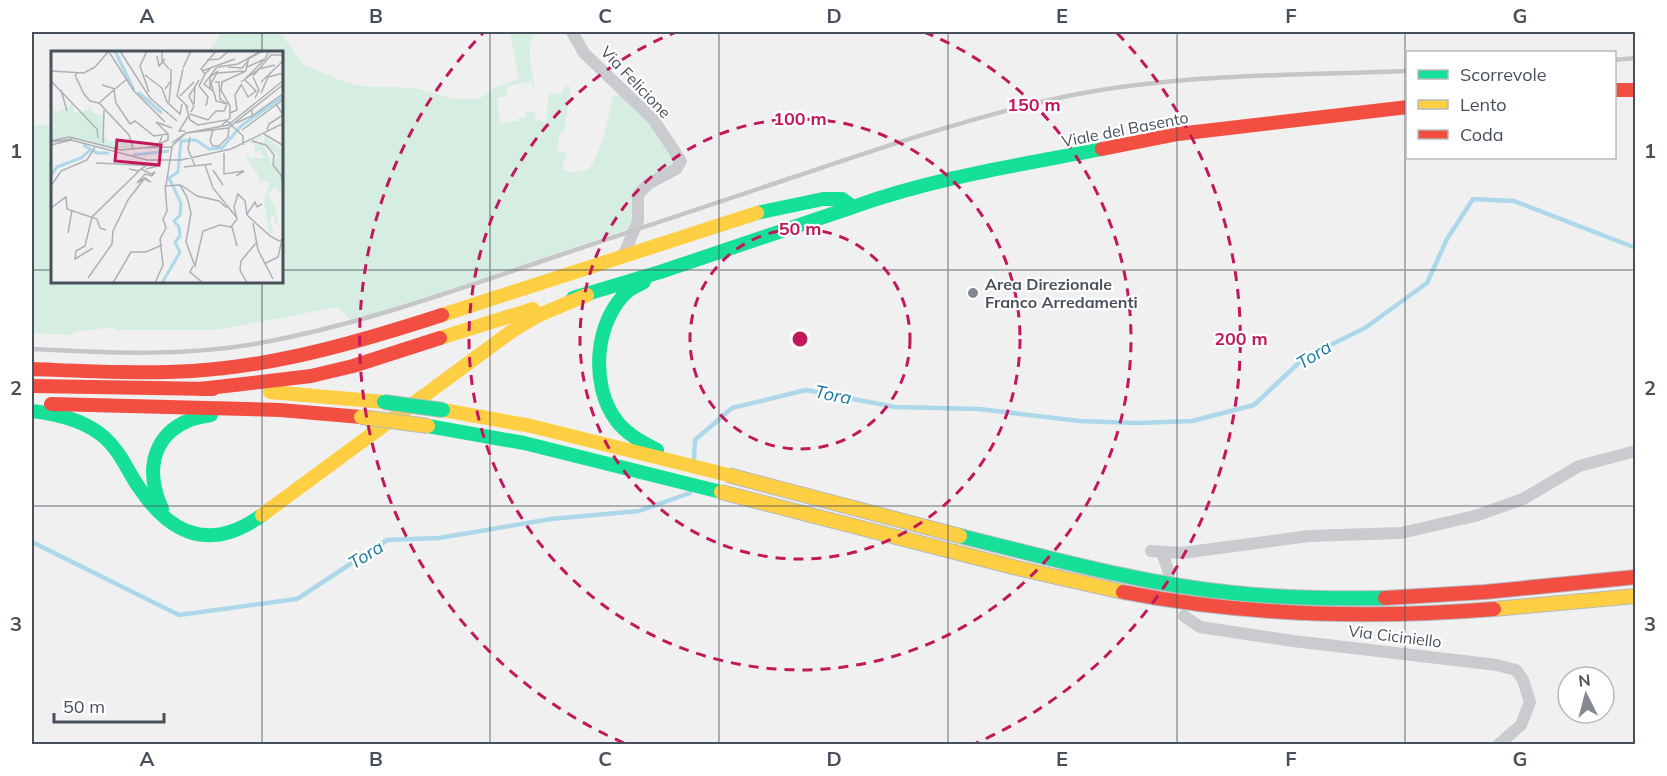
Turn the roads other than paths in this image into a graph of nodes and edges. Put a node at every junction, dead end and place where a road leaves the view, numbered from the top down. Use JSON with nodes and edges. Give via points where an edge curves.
{"nodes":[{"id":1,"x":572,"y":32,"type":"edge"},
{"id":2,"x":1616,"y":90,"type":"edge"},
{"id":3,"x":1635,"y":90,"type":"edge"},
{"id":4,"x":1406,"y":107,"type":"edge"},
{"id":5,"x":853,"y":207,"type":"junction"},
{"id":6,"x":624,"y":254,"type":"junction"},
{"id":7,"x":660,"y":272,"type":"junction"},
{"id":8,"x":587,"y":295,"type":"junction"},
{"id":9,"x":32,"y":369,"type":"edge"},
{"id":10,"x":32,"y":386,"type":"edge"},
{"id":11,"x":200,"y":389,"type":"junction"},
{"id":12,"x":32,"y":404,"type":"edge"},
{"id":13,"x":280,"y":410,"type":"junction"},
{"id":14,"x":32,"y":411,"type":"edge"},
{"id":15,"x":1635,"y":451,"type":"edge"},
{"id":16,"x":682,"y":464,"type":"junction"},
{"id":17,"x":166,"y":519,"type":"junction"},
{"id":18,"x":1169,"y":573,"type":"dead end"},
{"id":19,"x":1635,"y":578,"type":"edge"},
{"id":20,"x":1635,"y":596,"type":"edge"},
{"id":21,"x":1184,"y":616,"type":"dead end"},
{"id":22,"x":1499,"y":744,"type":"edge"}],
"edges":[{"from":1,"to":6,"type":"street","name":"Via Felicione","via":[[584,53],[653,119],[681,161],[676,169],[648,184],[638,195],[638,221]]},
{"from":2,"to":3,"type":"main road"},
{"from":4,"to":5,"type":"main road","name":"Viale del Basento","via":[[1178,134],[959,177]]},
{"from":5,"to":6,"type":"main road","via":[[836,199],[783,206]]},
{"from":5,"to":7,"type":"main road","name":"Viale del Basento"},
{"from":6,"to":9,"type":"main road","via":[[396,330],[308,353],[194,371]]},
{"from":7,"to":8,"type":"main road"},
{"from":7,"to":16,"type":"main road","via":[[627,292],[608,320],[601,339],[599,380],[616,420],[633,436]]},
{"from":8,"to":11,"type":"main road","via":[[324,374]]},
{"from":8,"to":17,"type":"main road","via":[[512,331],[235,531],[196,535]]},
{"from":10,"to":11,"type":"main road"},
{"from":11,"to":16,"type":"main road","bridge":true,"via":[[282,392],[443,410],[531,426]]},
{"from":12,"to":13,"type":"main road"},
{"from":13,"to":17,"type":"main road","via":[[204,416],[188,419],[174,428],[154,456],[152,472],[155,493]]},
{"from":13,"to":20,"type":"main road","bridge":true,"via":[[428,426],[524,443],[1078,584],[1227,609],[1376,615],[1492,610]]},
{"from":14,"to":17,"type":"main road","via":[[72,418],[106,439],[138,487]]},
{"from":15,"to":18,"type":"street","via":[[1579,466],[1523,499],[1475,516],[1401,533],[1309,536],[1182,553],[1156,551]]},
{"from":16,"to":19,"type":"main road","bridge":true,"via":[[1085,567],[1234,593],[1428,596]]},
{"from":21,"to":22,"type":"street","name":"Via Ciciniello","via":[[1200,627],[1516,670],[1530,702],[1521,725]]}]}
